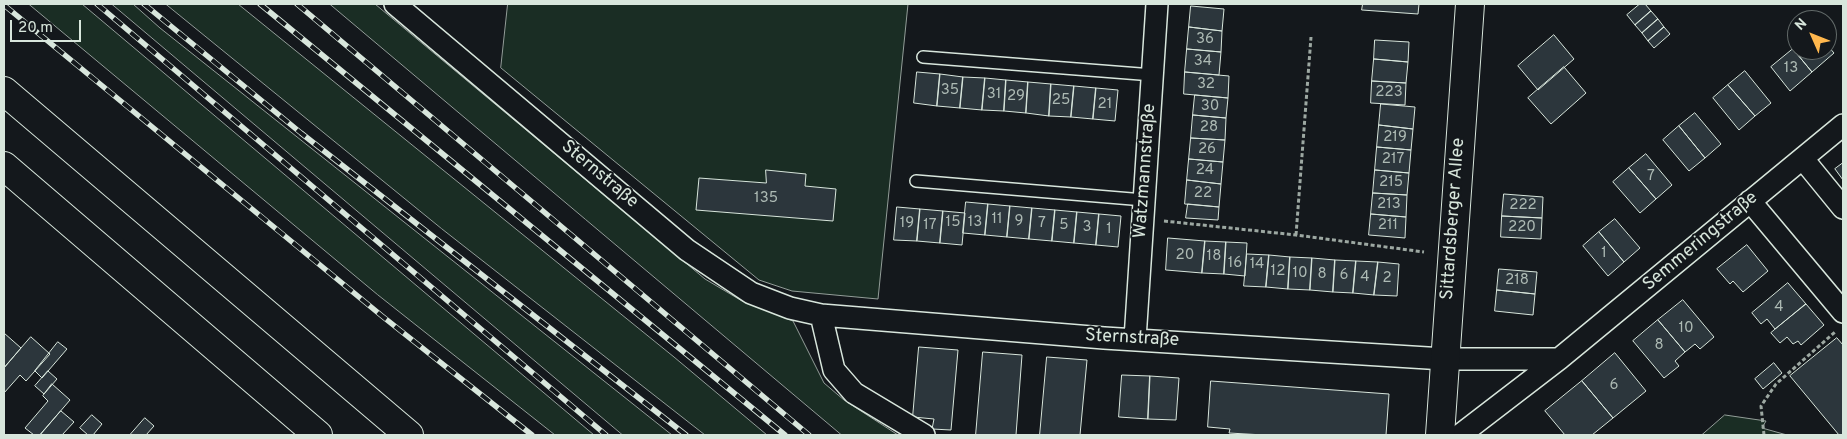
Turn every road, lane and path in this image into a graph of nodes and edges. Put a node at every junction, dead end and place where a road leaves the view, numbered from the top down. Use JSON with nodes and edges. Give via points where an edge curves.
{"nodes":[{"id":1,"x":395,"y":4,"type":"edge"},
{"id":2,"x":1157,"y":4,"type":"edge"},
{"id":3,"x":1470,"y":4,"type":"edge"},
{"id":4,"x":1311,"y":37,"type":"dead end"},
{"id":5,"x":922,"y":57,"type":"dead end"},
{"id":6,"x":1153,"y":75,"type":"junction"},
{"id":7,"x":4,"y":91,"type":"edge"},
{"id":8,"x":1843,"y":125,"type":"edge"},
{"id":9,"x":1803,"y":159,"type":"junction"},
{"id":10,"x":4,"y":166,"type":"edge"},
{"id":11,"x":916,"y":181,"type":"dead end"},
{"id":12,"x":1750,"y":201,"type":"junction"},
{"id":13,"x":1843,"y":208,"type":"edge"},
{"id":14,"x":1142,"y":210,"type":"junction"},
{"id":15,"x":1296,"y":235,"type":"junction"},
{"id":16,"x":1424,"y":252,"type":"dead end"},
{"id":17,"x":821,"y":315,"type":"junction"},
{"id":18,"x":1840,"y":322,"type":"edge"},
{"id":19,"x":1135,"y":339,"type":"junction"},
{"id":20,"x":1444,"y":359,"type":"junction"},
{"id":21,"x":1559,"y":360,"type":"junction"},
{"id":22,"x":332,"y":369,"type":"junction"},
{"id":23,"x":318,"y":435,"type":"edge"},
{"id":24,"x":409,"y":435,"type":"edge"},
{"id":25,"x":428,"y":435,"type":"edge"},
{"id":26,"x":924,"y":435,"type":"edge"},
{"id":27,"x":1440,"y":435,"type":"edge"},
{"id":28,"x":1460,"y":435,"type":"edge"},
{"id":29,"x":1764,"y":435,"type":"edge"}],
"edges":[{"from":1,"to":17,"type":"street","name":"Sternstraße","via":[[687,250],[751,293],[790,308]]},
{"from":2,"to":6,"type":"street","name":"Watzmannstraße"},
{"from":3,"to":20,"type":"main road","name":"Sittardsberger Allee"},
{"from":4,"to":15,"type":"path"},
{"from":5,"to":6,"type":"lane"},
{"from":6,"to":14,"type":"street","name":"Watzmannstraße"},
{"from":7,"to":22,"type":"main road"},
{"from":8,"to":9,"type":"street","name":"Semmeringstraße"},
{"from":9,"to":12,"type":"street","name":"Semmeringstraße"},
{"from":9,"to":13,"type":"street"},
{"from":10,"to":23,"type":"main road"},
{"from":11,"to":14,"type":"lane"},
{"from":12,"to":18,"type":"street"},
{"from":12,"to":21,"type":"street","name":"Semmeringstraße"},
{"from":14,"to":15,"type":"path"},
{"from":14,"to":19,"type":"street","name":"Watzmannstraße"},
{"from":15,"to":16,"type":"path"},
{"from":17,"to":19,"type":"street","name":"Sternstraße"},
{"from":17,"to":26,"type":"street","via":[[834,370],[854,393]]},
{"from":18,"to":29,"type":"path","via":[[1776,384],[1761,406]]},
{"from":19,"to":20,"type":"street","name":"Sternstraße"},
{"from":20,"to":21,"type":"street"},
{"from":20,"to":27,"type":"main road","name":"Sittardsberger Allee"},
{"from":21,"to":28,"type":"street","name":"Semmeringstraße"},
{"from":22,"to":24,"type":"main road"},
{"from":22,"to":25,"type":"main road"}]}
